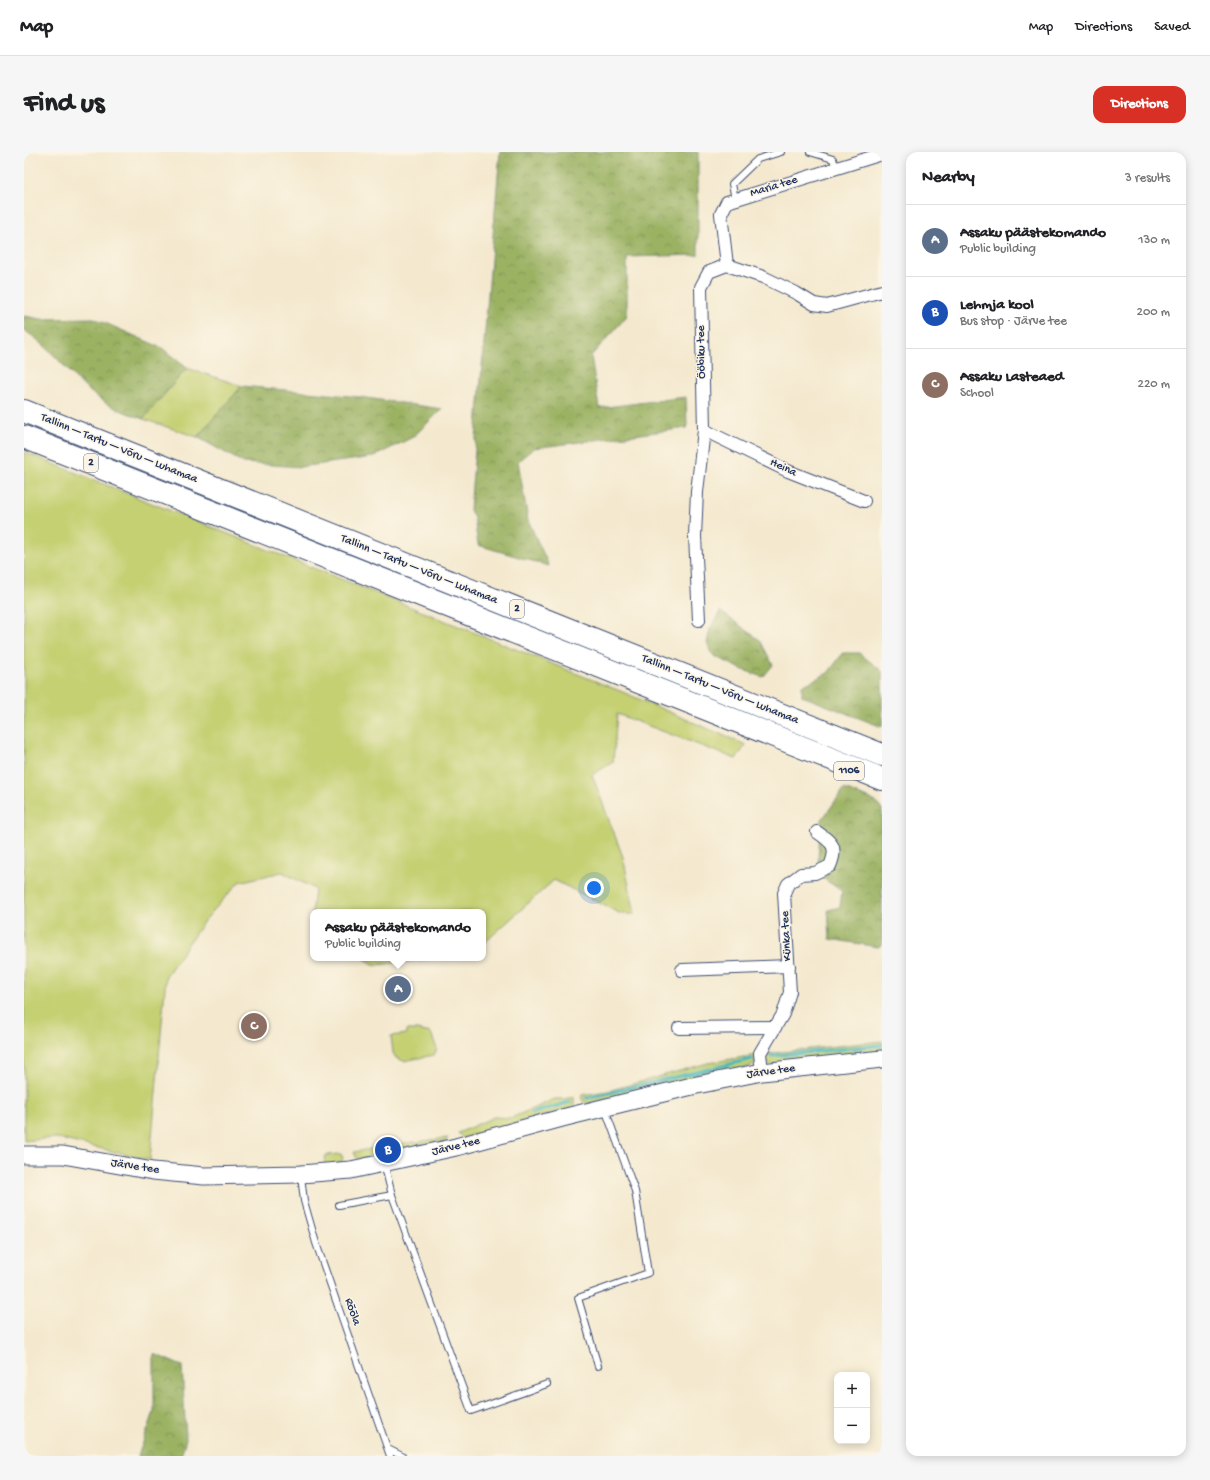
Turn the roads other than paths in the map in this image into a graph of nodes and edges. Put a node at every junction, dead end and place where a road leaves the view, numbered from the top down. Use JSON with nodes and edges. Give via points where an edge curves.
{"nodes":[{"id":1,"x":781,"y":152,"type":"edge"},
{"id":2,"x":810,"y":152,"type":"edge"},
{"id":3,"x":882,"y":154,"type":"edge"},
{"id":4,"x":836,"y":168,"type":"junction"},
{"id":5,"x":735,"y":199,"type":"junction"},
{"id":6,"x":727,"y":265,"type":"junction"},
{"id":7,"x":882,"y":291,"type":"edge"},
{"id":8,"x":24,"y":411,"type":"edge"},
{"id":9,"x":704,"y":430,"type":"junction"},
{"id":10,"x":24,"y":437,"type":"edge"},
{"id":11,"x":864,"y":501,"type":"dead end"},
{"id":12,"x":699,"y":620,"type":"dead end"},
{"id":13,"x":816,"y":752,"type":"junction"},
{"id":14,"x":882,"y":755,"type":"edge"},
{"id":15,"x":882,"y":779,"type":"edge"},
{"id":16,"x":882,"y":791,"type":"edge"},
{"id":17,"x":818,"y":832,"type":"dead end"},
{"id":18,"x":789,"y":966,"type":"junction"},
{"id":19,"x":682,"y":970,"type":"dead end"},
{"id":20,"x":774,"y":1027,"type":"junction"},
{"id":21,"x":678,"y":1028,"type":"dead end"},
{"id":22,"x":882,"y":1059,"type":"edge"},
{"id":23,"x":762,"y":1072,"type":"junction"},
{"id":24,"x":604,"y":1108,"type":"junction"},
{"id":25,"x":24,"y":1155,"type":"edge"},
{"id":26,"x":384,"y":1163,"type":"junction"},
{"id":27,"x":301,"y":1174,"type":"junction"},
{"id":28,"x":392,"y":1195,"type":"junction"},
{"id":29,"x":339,"y":1205,"type":"dead end"},
{"id":30,"x":598,"y":1366,"type":"dead end"},
{"id":31,"x":547,"y":1384,"type":"dead end"},
{"id":32,"x":388,"y":1449,"type":"junction"},
{"id":33,"x":390,"y":1456,"type":"edge"},
{"id":34,"x":402,"y":1456,"type":"edge"}],
"edges":[{"from":1,"to":5,"type":"lane","via":[[758,158],[732,184]]},
{"from":2,"to":4,"type":"lane","via":[[833,159]]},
{"from":3,"to":4,"type":"street","name":"Maria tee"},
{"from":4,"to":5,"type":"street","name":"Maria tee"},
{"from":5,"to":6,"type":"street","name":"Maria tee","via":[[728,202],[721,214]]},
{"from":6,"to":7,"type":"street","via":[[763,277],[814,304],[827,306]]},
{"from":6,"to":9,"type":"street","name":"Ööbiku tee","via":[[709,272],[701,287]]},
{"from":8,"to":14,"type":"highway","name":"Tallinn — Tartu — Võru — Luhamaa","number":"2"},
{"from":9,"to":11,"type":"street","name":"Heina","via":[[788,471]]},
{"from":9,"to":12,"type":"street","name":"Ööbiku tee","via":[[695,536]]},
{"from":10,"to":13,"type":"highway","name":"Tallinn — Tartu — Võru — Luhamaa","number":"2"},
{"from":13,"to":15,"type":"highway","name":"Tallinn — Tartu — Võru — Luhamaa","number":"2"},
{"from":13,"to":16,"type":"highway","number":"1106"},
{"from":17,"to":18,"type":"street","name":"Künka tee","via":[[831,842],[835,854],[830,866],[815,873],[800,874],[788,884],[784,893]]},
{"from":18,"to":19,"type":"street"},
{"from":18,"to":20,"type":"street","name":"Künka tee","via":[[790,992],[783,1014]]},
{"from":20,"to":21,"type":"street"},
{"from":20,"to":23,"type":"street","name":"Künka tee","via":[[760,1053]]},
{"from":22,"to":23,"type":"street","name":"Järve tee"},
{"from":23,"to":24,"type":"street","name":"Järve tee"},
{"from":24,"to":26,"type":"street","name":"Järve tee"},
{"from":24,"to":30,"type":"lane","via":[[635,1191],[648,1272],[578,1298]]},
{"from":25,"to":27,"type":"street","name":"Järve tee","via":[[63,1155],[153,1171],[204,1176]]},
{"from":26,"to":27,"type":"street","name":"Järve tee","via":[[351,1170]]},
{"from":26,"to":28,"type":"lane"},
{"from":27,"to":32,"type":"lane","name":"Rõõla","via":[[304,1201],[316,1243]]},
{"from":28,"to":29,"type":"lane"},
{"from":28,"to":31,"type":"lane","via":[[471,1411]]},
{"from":32,"to":33,"type":"lane","name":"Rõõla"},
{"from":32,"to":34,"type":"lane"}]}
